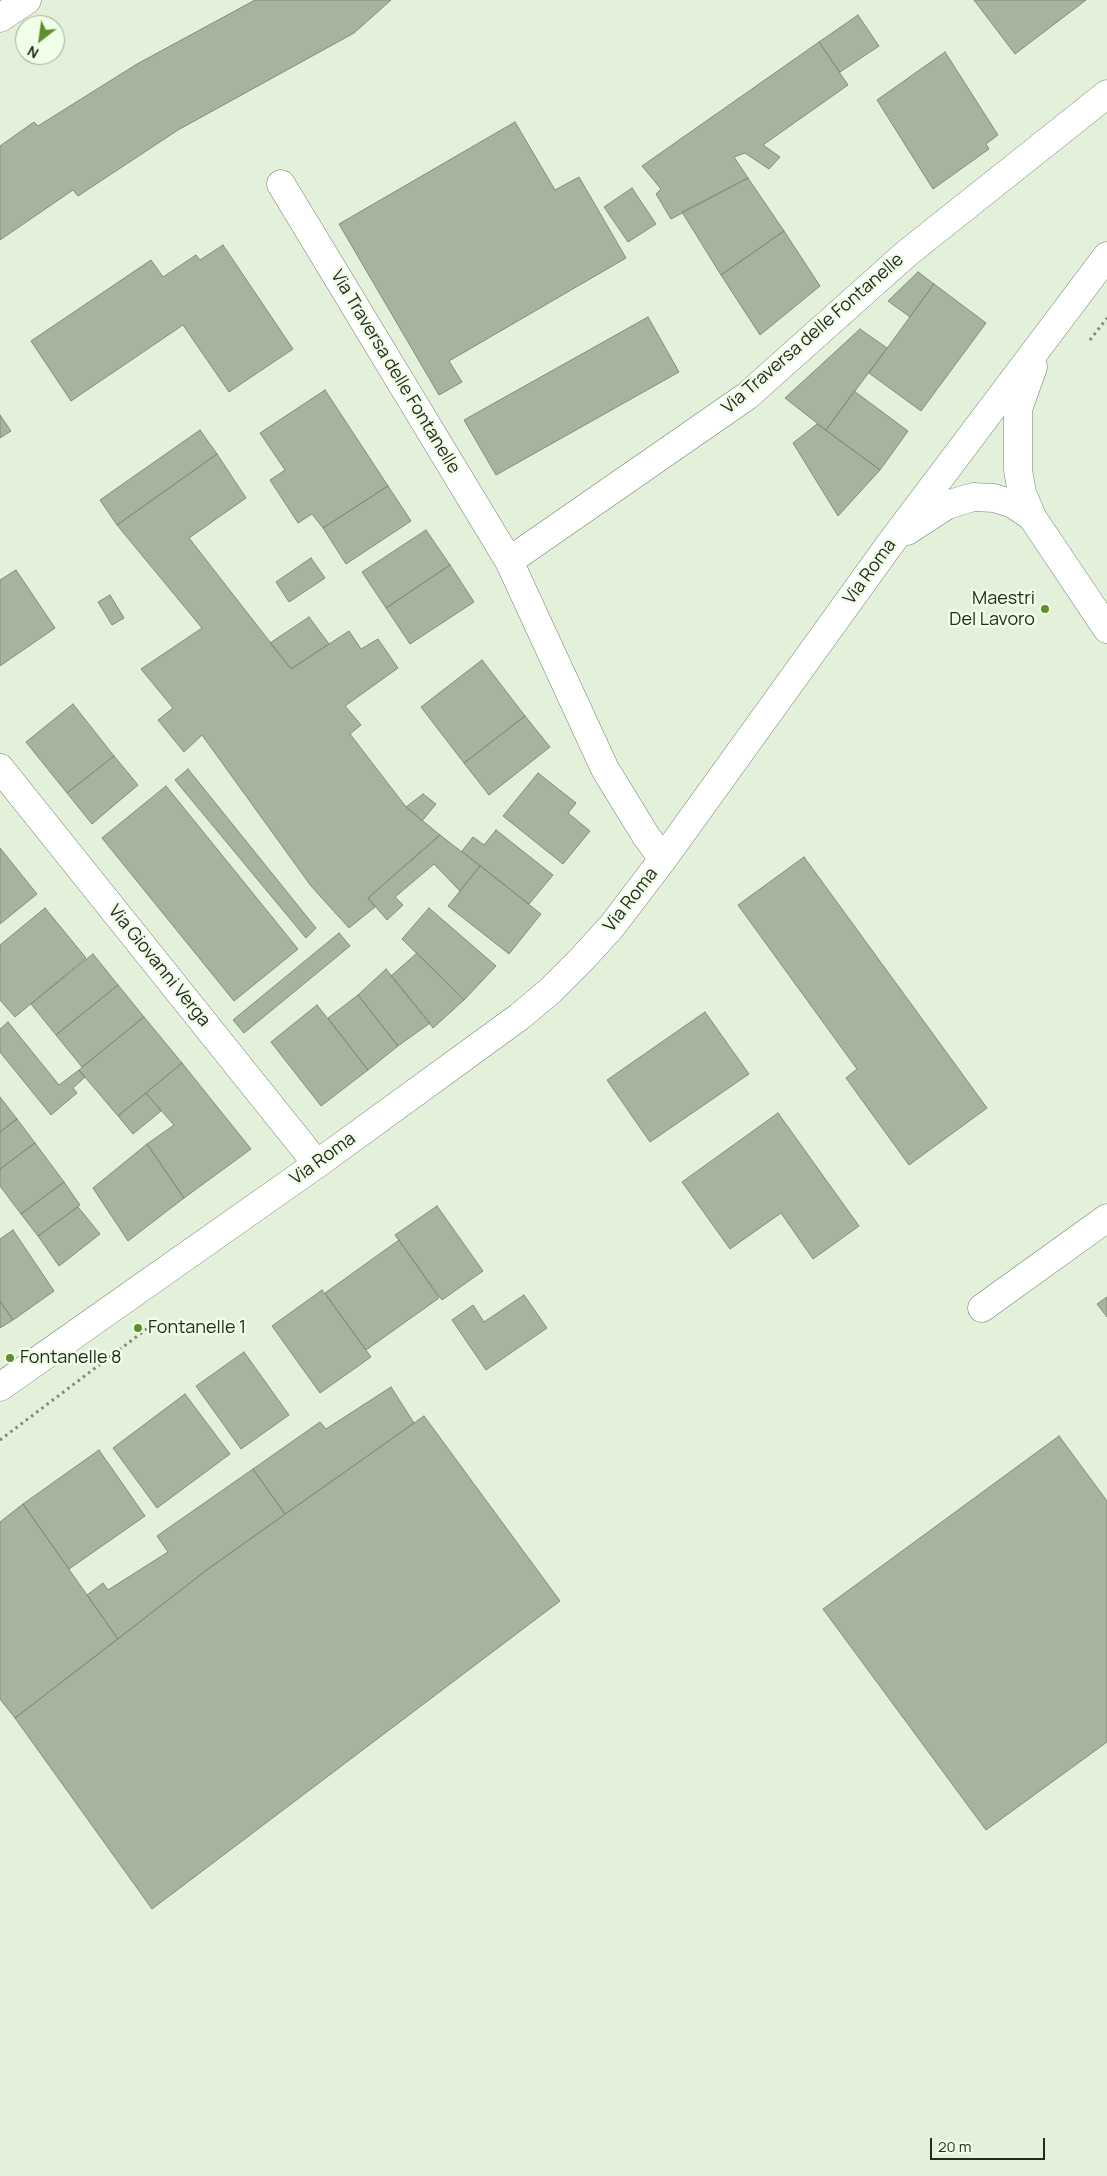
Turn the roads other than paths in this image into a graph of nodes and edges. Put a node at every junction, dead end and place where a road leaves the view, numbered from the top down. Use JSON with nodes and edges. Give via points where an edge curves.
{"nodes":[{"id":1,"x":27,"y":0,"type":"edge"},
{"id":2,"x":0,"y":18,"type":"edge"},
{"id":3,"x":1107,"y":94,"type":"edge"},
{"id":4,"x":281,"y":184,"type":"dead end"},
{"id":5,"x":1107,"y":256,"type":"edge"},
{"id":6,"x":1052,"y":328,"type":"junction"},
{"id":7,"x":1032,"y":517,"type":"junction"},
{"id":8,"x":890,"y":544,"type":"junction"},
{"id":9,"x":509,"y":561,"type":"junction"},
{"id":10,"x":1107,"y":629,"type":"edge"},
{"id":11,"x":0,"y":768,"type":"edge"},
{"id":12,"x":663,"y":859,"type":"junction"},
{"id":13,"x":317,"y":1164,"type":"junction"},
{"id":14,"x":1107,"y":1218,"type":"edge"},
{"id":15,"x":982,"y":1308,"type":"dead end"},
{"id":16,"x":0,"y":1387,"type":"edge"}],
"edges":[{"from":1,"to":2,"type":"street"},
{"from":3,"to":9,"type":"street","name":"Via Traversa delle Fontanelle","via":[[906,254],[747,396]]},
{"from":4,"to":9,"type":"street","name":"Via Traversa delle Fontanelle"},
{"from":5,"to":6,"type":"street","name":"Via Roma"},
{"from":6,"to":7,"type":"street","via":[[1028,376],[1018,409],[1018,470],[1022,493]]},
{"from":6,"to":8,"type":"street","name":"Via Roma"},
{"from":7,"to":8,"type":"street","via":[[1013,504],[994,498],[973,497],[948,505]]},
{"from":7,"to":10,"type":"street"},
{"from":8,"to":12,"type":"street","name":"Via Roma"},
{"from":9,"to":12,"type":"street","name":"Via Traversa delle Fontanelle","via":[[604,769]]},
{"from":11,"to":13,"type":"street","name":"Via Giovanni Verga"},
{"from":12,"to":13,"type":"street","name":"Via Roma","via":[[612,926],[550,991]]},
{"from":13,"to":16,"type":"street","name":"Via Roma"},
{"from":14,"to":15,"type":"street"}]}
